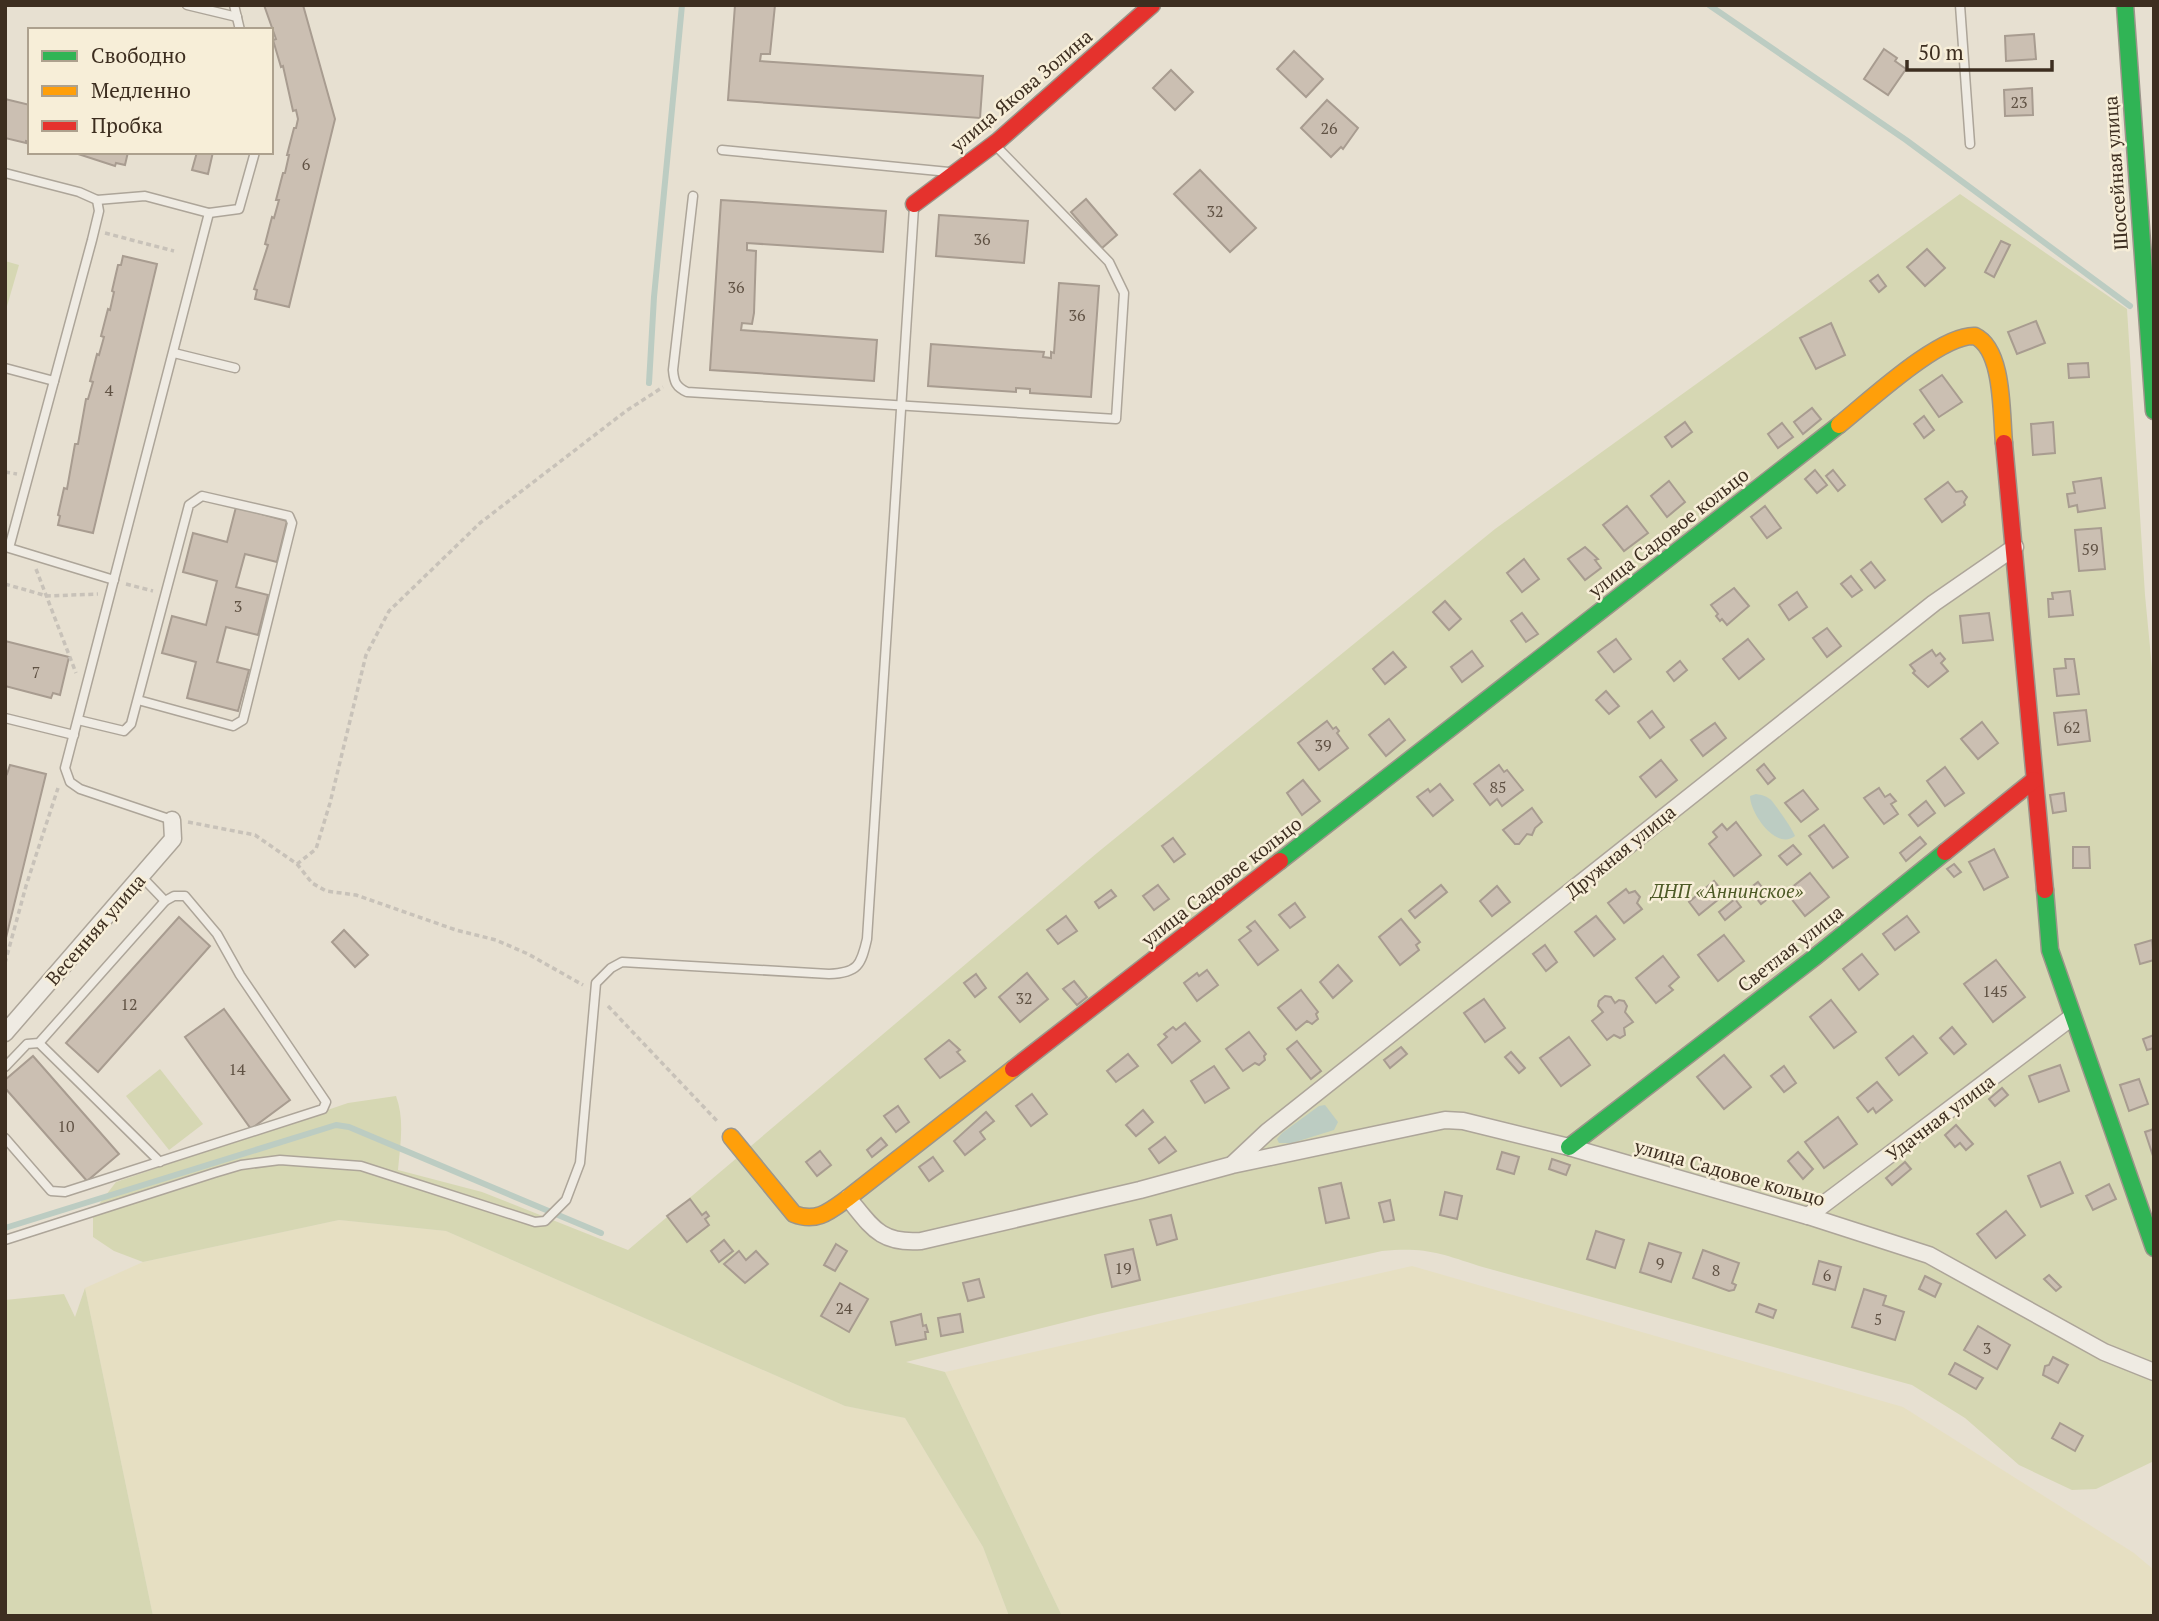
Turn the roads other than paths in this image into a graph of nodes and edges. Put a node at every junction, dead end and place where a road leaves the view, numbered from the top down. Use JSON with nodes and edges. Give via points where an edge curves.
{"nodes":[{"id":1,"x":187,"y":5,"type":"edge"},
{"id":2,"x":234,"y":5,"type":"edge"},
{"id":3,"x":1152,"y":5,"type":"edge"},
{"id":4,"x":1960,"y":5,"type":"edge"},
{"id":5,"x":2125,"y":5,"type":"edge"},
{"id":6,"x":237,"y":18,"type":"junction"},
{"id":7,"x":240,"y":28,"type":"edge"},
{"id":8,"x":994,"y":144,"type":"junction"},
{"id":9,"x":1970,"y":144,"type":"dead end"},
{"id":10,"x":722,"y":150,"type":"dead end"},
{"id":11,"x":254,"y":154,"type":"edge"},
{"id":12,"x":5,"y":173,"type":"edge"},
{"id":13,"x":956,"y":173,"type":"junction"},
{"id":14,"x":693,"y":196,"type":"dead end"},
{"id":15,"x":97,"y":200,"type":"junction"},
{"id":16,"x":914,"y":204,"type":"joint"},
{"id":17,"x":209,"y":214,"type":"junction"},
{"id":18,"x":174,"y":353,"type":"junction"},
{"id":19,"x":5,"y":368,"type":"edge"},
{"id":20,"x":236,"y":369,"type":"dead end"},
{"id":21,"x":54,"y":381,"type":"junction"},
{"id":22,"x":903,"y":407,"type":"junction"},
{"id":23,"x":2154,"y":411,"type":"edge"},
{"id":24,"x":7,"y":547,"type":"edge"},
{"id":25,"x":2015,"y":547,"type":"junction"},
{"id":26,"x":114,"y":580,"type":"junction"},
{"id":27,"x":138,"y":700,"type":"junction"},
{"id":28,"x":5,"y":719,"type":"edge"},
{"id":29,"x":78,"y":720,"type":"junction"},
{"id":30,"x":74,"y":736,"type":"junction"},
{"id":31,"x":2034,"y":780,"type":"junction"},
{"id":32,"x":172,"y":820,"type":"joint"},
{"id":33,"x":141,"y":876,"type":"junction"},
{"id":34,"x":165,"y":901,"type":"junction"},
{"id":35,"x":2072,"y":1017,"type":"junction"},
{"id":36,"x":5,"y":1033,"type":"edge"},
{"id":37,"x":39,"y":1043,"type":"junction"},
{"id":38,"x":5,"y":1067,"type":"edge"},
{"id":39,"x":731,"y":1137,"type":"road end"},
{"id":40,"x":5,"y":1138,"type":"edge"},
{"id":41,"x":1569,"y":1147,"type":"junction"},
{"id":42,"x":160,"y":1161,"type":"junction"},
{"id":43,"x":1232,"y":1165,"type":"junction"},
{"id":44,"x":848,"y":1198,"type":"junction"},
{"id":45,"x":1808,"y":1216,"type":"junction"},
{"id":46,"x":5,"y":1240,"type":"edge"},
{"id":47,"x":2154,"y":1248,"type":"edge"},
{"id":48,"x":2154,"y":1372,"type":"edge"}],
"edges":[{"from":1,"to":6,"type":"lane"},
{"from":2,"to":6,"type":"lane"},
{"from":3,"to":8,"type":"street","name":"улица Якова Золина"},
{"from":4,"to":9,"type":"lane"},
{"from":5,"to":23,"type":"street","name":"Шоссейная улица"},
{"from":6,"to":7,"type":"lane"},
{"from":8,"to":13,"type":"street","name":"улица Якова Золина"},
{"from":8,"to":22,"type":"lane","via":[[1110,262],[1118,277],[1124,293],[1116,419]]},
{"from":10,"to":13,"type":"lane"},
{"from":11,"to":17,"type":"lane","via":[[239,209]]},
{"from":12,"to":15,"type":"lane"},
{"from":13,"to":16,"type":"street","name":"улица Якова Золина"},
{"from":14,"to":22,"type":"lane","via":[[673,370],[679,388]]},
{"from":15,"to":17,"type":"lane","via":[[145,196]]},
{"from":15,"to":21,"type":"lane","via":[[99,211]]},
{"from":16,"to":22,"type":"lane"},
{"from":17,"to":18,"type":"lane"},
{"from":18,"to":20,"type":"lane"},
{"from":18,"to":26,"type":"lane"},
{"from":19,"to":21,"type":"lane"},
{"from":21,"to":24,"type":"lane"},
{"from":22,"to":46,"type":"lane","via":[[862,962],[842,974],[622,962],[611,968],[596,983],[580,1163],[566,1200],[545,1222],[361,1166],[280,1160],[228,1169]]},
{"from":24,"to":26,"type":"lane"},
{"from":25,"to":31,"type":"street","name":"улица Садовое кольцо"},
{"from":25,"to":43,"type":"street","name":"Дружная улица","via":[[1934,603],[1694,792],[1267,1132]]},
{"from":25,"to":44,"type":"street","name":"улица Садовое кольцо","via":[[1994,359],[1983,340],[1957,336]]},
{"from":26,"to":29,"type":"lane"},
{"from":27,"to":27,"type":"lane","via":[[189,505],[202,496],[289,516],[292,523],[243,720],[233,726]]},
{"from":27,"to":29,"type":"lane","via":[[124,731]]},
{"from":28,"to":30,"type":"lane"},
{"from":29,"to":30,"type":"lane"},
{"from":30,"to":32,"type":"lane","via":[[65,768],[70,782]]},
{"from":31,"to":35,"type":"street","name":"улица Садовое кольцо","via":[[2050,950]]},
{"from":31,"to":41,"type":"street","name":"Светлая улица"},
{"from":32,"to":33,"type":"street","name":"Весенняя улица","via":[[173,839]]},
{"from":33,"to":34,"type":"lane"},
{"from":33,"to":36,"type":"street","name":"Весенняя улица"},
{"from":34,"to":37,"type":"lane"},
{"from":34,"to":42,"type":"lane","via":[[185,896],[217,934],[326,1102],[323,1109]]},
{"from":35,"to":45,"type":"street","name":"Удачная улица"},
{"from":35,"to":47,"type":"street","name":"улица Садовое кольцо"},
{"from":37,"to":38,"type":"lane","via":[[27,1044]]},
{"from":37,"to":42,"type":"lane"},
{"from":39,"to":44,"type":"street","via":[[794,1214],[817,1219]]},
{"from":40,"to":42,"type":"lane","via":[[51,1191],[65,1192]]},
{"from":41,"to":43,"type":"street","name":"улица Садовое кольцо","via":[[1445,1120]]},
{"from":41,"to":45,"type":"street","name":"улица Садовое кольцо"},
{"from":43,"to":44,"type":"street","name":"улица Садовое кольцо","via":[[920,1241],[883,1236]]},
{"from":45,"to":48,"type":"street","name":"улица Садовое кольцо","via":[[1929,1255],[2104,1352]]}]}
